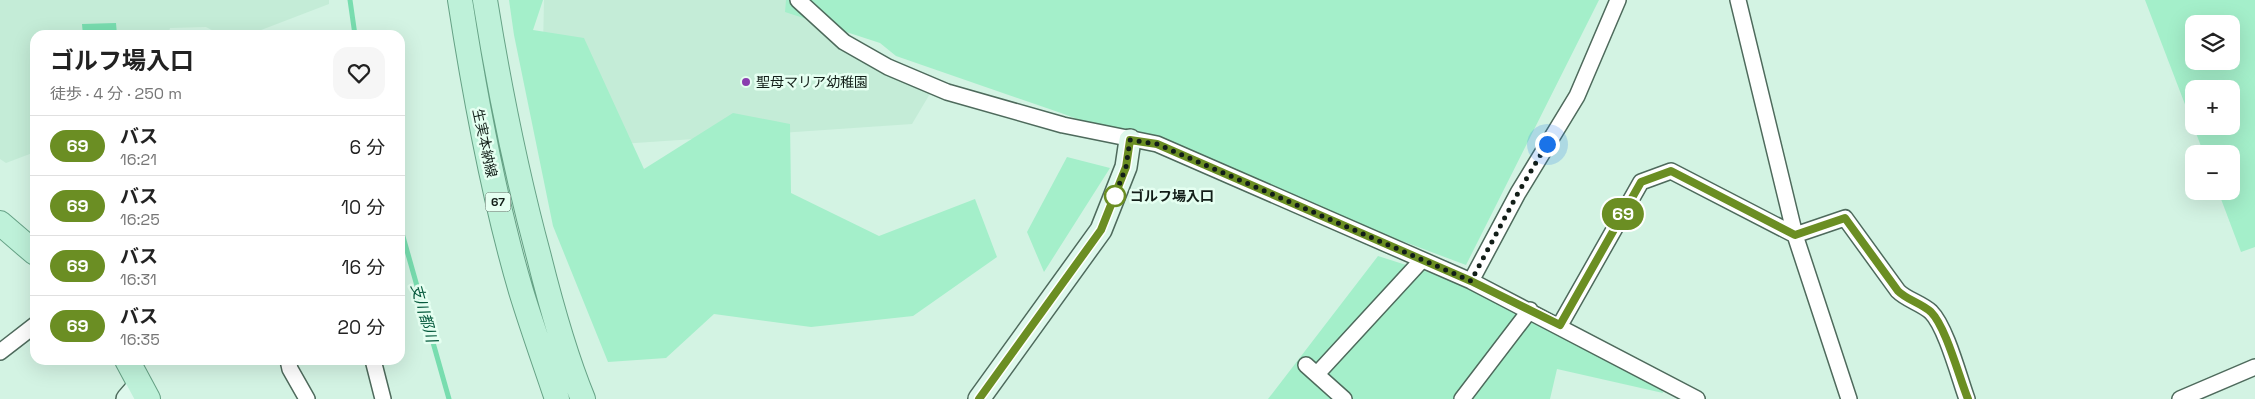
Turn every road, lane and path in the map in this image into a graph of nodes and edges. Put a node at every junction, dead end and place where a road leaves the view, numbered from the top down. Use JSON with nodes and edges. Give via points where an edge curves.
{"nodes":[{"id":1,"x":460,"y":0,"type":"edge"},
{"id":2,"x":485,"y":0,"type":"edge"},
{"id":3,"x":798,"y":0,"type":"edge"},
{"id":4,"x":1618,"y":0,"type":"edge"},
{"id":5,"x":1738,"y":0,"type":"edge"},
{"id":6,"x":1130,"y":140,"type":"junction"},
{"id":7,"x":0,"y":223,"type":"edge"},
{"id":8,"x":1795,"y":235,"type":"junction"},
{"id":9,"x":30,"y":249,"type":"edge"},
{"id":10,"x":1422,"y":260,"type":"junction"},
{"id":11,"x":1471,"y":281,"type":"junction"},
{"id":12,"x":1530,"y":310,"type":"junction"},
{"id":13,"x":1560,"y":325,"type":"junction"},
{"id":14,"x":30,"y":329,"type":"edge"},
{"id":15,"x":0,"y":352,"type":"edge"},
{"id":16,"x":129,"y":365,"type":"edge"},
{"id":17,"x":289,"y":365,"type":"edge"},
{"id":18,"x":373,"y":365,"type":"edge"},
{"id":19,"x":2255,"y":366,"type":"edge"},
{"id":20,"x":138,"y":394,"type":"edge"},
{"id":21,"x":307,"y":399,"type":"edge"},
{"id":22,"x":383,"y":399,"type":"edge"},
{"id":23,"x":557,"y":399,"type":"edge"},
{"id":24,"x":583,"y":399,"type":"edge"},
{"id":25,"x":979,"y":399,"type":"edge"},
{"id":26,"x":1344,"y":399,"type":"edge"},
{"id":27,"x":1462,"y":399,"type":"edge"},
{"id":28,"x":1698,"y":399,"type":"edge"},
{"id":29,"x":1849,"y":399,"type":"edge"},
{"id":30,"x":1968,"y":399,"type":"edge"},
{"id":31,"x":2180,"y":399,"type":"edge"}],
"edges":[{"from":1,"to":23,"type":"main road","name":"生実本納線","number":"67","via":[[471,77],[497,197],[521,290]]},
{"from":2,"to":24,"type":"main road","name":"生実本納線","number":"67","via":[[510,141],[526,208],[550,300]]},
{"from":3,"to":6,"type":"street","via":[[844,42],[888,67],[938,88],[1063,125]]},
{"from":4,"to":11,"type":"street","via":[[1577,96],[1518,193]]},
{"from":5,"to":8,"type":"street"},
{"from":6,"to":10,"type":"street","via":[[1157,144]]},
{"from":6,"to":25,"type":"street","via":[[1126,167],[1101,230]]},
{"from":7,"to":9,"type":"main road"},
{"from":8,"to":13,"type":"street","via":[[1671,171],[1641,182]]},
{"from":8,"to":29,"type":"street"},
{"from":8,"to":30,"type":"street","via":[[1845,218],[1898,291],[1930,311],[1939,322]]},
{"from":10,"to":11,"type":"street"},
{"from":10,"to":26,"type":"street","via":[[1312,370]]},
{"from":11,"to":12,"type":"street"},
{"from":12,"to":13,"type":"street"},
{"from":12,"to":27,"type":"street"},
{"from":13,"to":28,"type":"street"},
{"from":14,"to":15,"type":"street"},
{"from":16,"to":20,"type":"main road"},
{"from":17,"to":21,"type":"street"},
{"from":18,"to":22,"type":"street"},
{"from":19,"to":31,"type":"street"}]}
